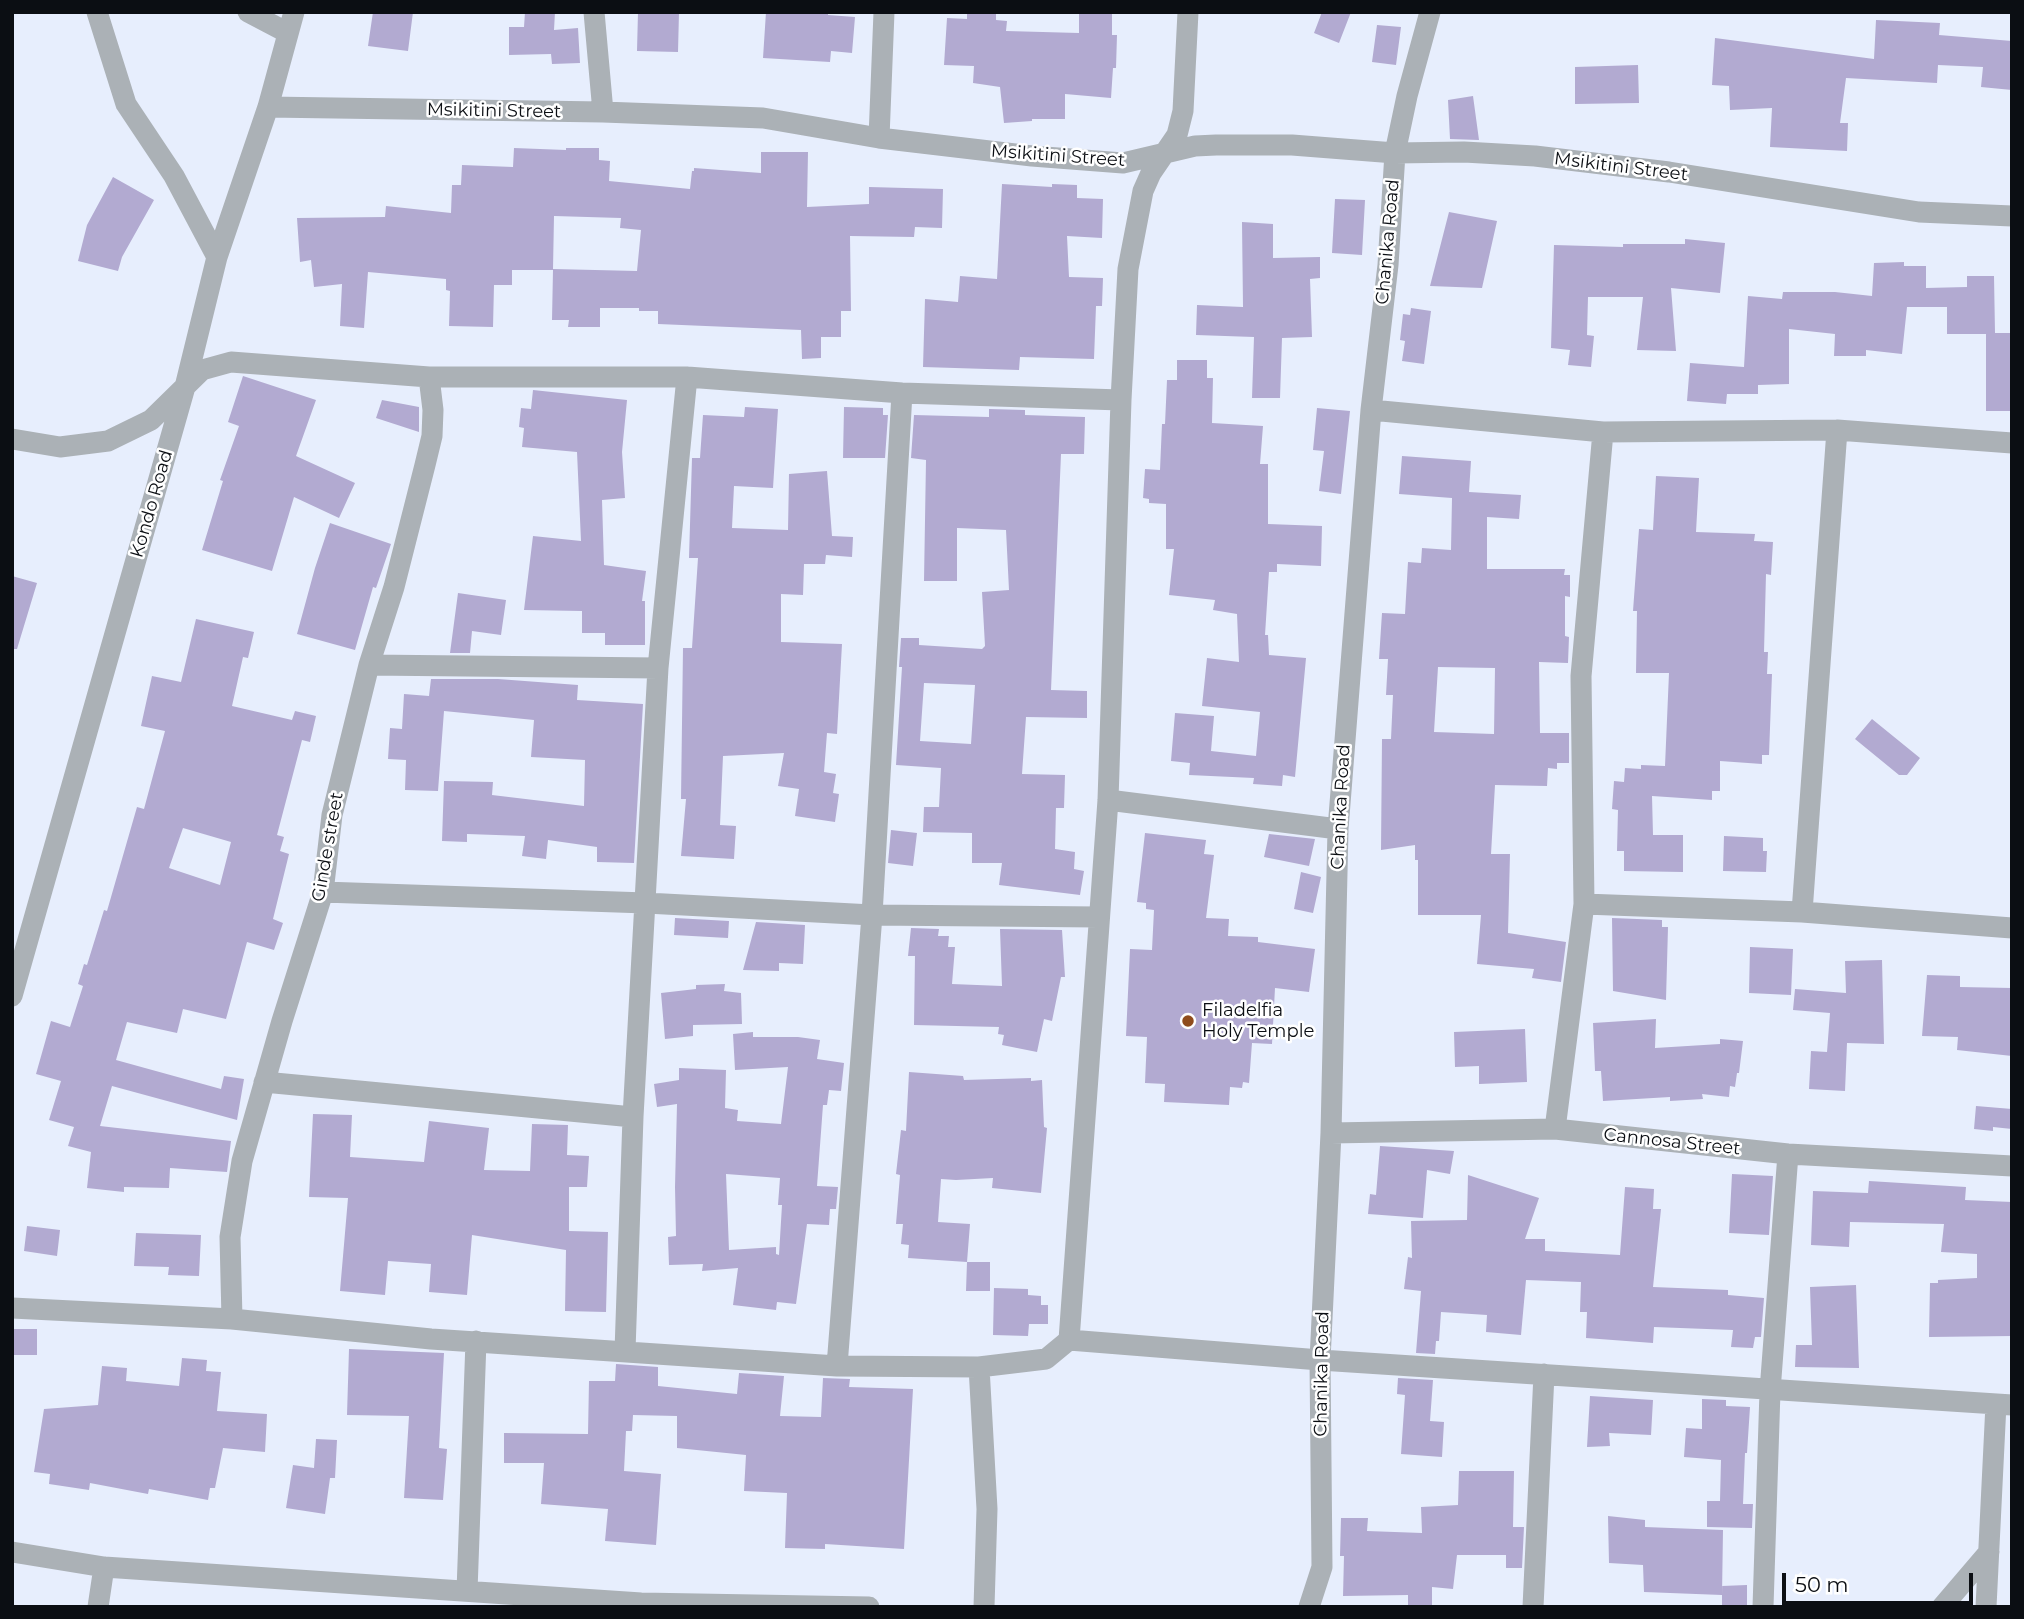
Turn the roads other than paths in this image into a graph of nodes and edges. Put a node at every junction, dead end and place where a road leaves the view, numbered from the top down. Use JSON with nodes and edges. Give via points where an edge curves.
{"nodes":[{"id":1,"x":97,"y":12,"type":"edge"},
{"id":2,"x":248,"y":12,"type":"edge"},
{"id":3,"x":294,"y":12,"type":"edge"},
{"id":4,"x":594,"y":12,"type":"edge"},
{"id":5,"x":884,"y":12,"type":"edge"},
{"id":6,"x":1188,"y":12,"type":"edge"},
{"id":7,"x":1430,"y":12,"type":"edge"},
{"id":8,"x":288,"y":33,"type":"junction"},
{"id":9,"x":268,"y":107,"type":"junction"},
{"id":10,"x":603,"y":112,"type":"junction"},
{"id":11,"x":879,"y":138,"type":"junction"},
{"id":12,"x":1395,"y":153,"type":"junction"},
{"id":13,"x":1165,"y":155,"type":"junction"},
{"id":14,"x":2012,"y":216,"type":"edge"},
{"id":15,"x":218,"y":257,"type":"junction"},
{"id":16,"x":429,"y":377,"type":"junction"},
{"id":17,"x":687,"y":377,"type":"junction"},
{"id":18,"x":185,"y":387,"type":"junction"},
{"id":19,"x":902,"y":393,"type":"junction"},
{"id":20,"x":1121,"y":400,"type":"junction"},
{"id":21,"x":1371,"y":411,"type":"junction"},
{"id":22,"x":1837,"y":430,"type":"junction"},
{"id":23,"x":1603,"y":432,"type":"junction"},
{"id":24,"x":12,"y":439,"type":"edge"},
{"id":25,"x":2012,"y":443,"type":"edge"},
{"id":26,"x":369,"y":664,"type":"junction"},
{"id":27,"x":658,"y":668,"type":"junction"},
{"id":28,"x":1108,"y":800,"type":"junction"},
{"id":29,"x":1338,"y":829,"type":"junction"},
{"id":30,"x":323,"y":892,"type":"junction"},
{"id":31,"x":646,"y":903,"type":"junction"},
{"id":32,"x":1584,"y":904,"type":"junction"},
{"id":33,"x":1802,"y":912,"type":"junction"},
{"id":34,"x":872,"y":915,"type":"junction"},
{"id":35,"x":1099,"y":917,"type":"junction"},
{"id":36,"x":2012,"y":928,"type":"edge"},
{"id":37,"x":12,"y":996,"type":"edge"},
{"id":38,"x":264,"y":1082,"type":"junction"},
{"id":39,"x":633,"y":1117,"type":"junction"},
{"id":40,"x":1555,"y":1129,"type":"junction"},
{"id":41,"x":1332,"y":1133,"type":"junction"},
{"id":42,"x":1788,"y":1154,"type":"junction"},
{"id":43,"x":2012,"y":1166,"type":"edge"},
{"id":44,"x":12,"y":1308,"type":"edge"},
{"id":45,"x":232,"y":1319,"type":"junction"},
{"id":46,"x":1069,"y":1340,"type":"junction"},
{"id":47,"x":476,"y":1342,"type":"junction"},
{"id":48,"x":625,"y":1351,"type":"junction"},
{"id":49,"x":1320,"y":1360,"type":"junction"},
{"id":50,"x":836,"y":1366,"type":"junction"},
{"id":51,"x":979,"y":1367,"type":"junction"},
{"id":52,"x":1545,"y":1374,"type":"junction"},
{"id":53,"x":1770,"y":1391,"type":"junction"},
{"id":54,"x":2004,"y":1404,"type":"edge"},
{"id":55,"x":12,"y":1552,"type":"edge"},
{"id":56,"x":1989,"y":1552,"type":"junction"},
{"id":57,"x":104,"y":1567,"type":"junction"},
{"id":58,"x":467,"y":1591,"type":"junction"},
{"id":59,"x":641,"y":1605,"type":"edge"},
{"id":60,"x":98,"y":1607,"type":"edge"},
{"id":61,"x":869,"y":1607,"type":"edge"},
{"id":62,"x":984,"y":1607,"type":"edge"},
{"id":63,"x":1309,"y":1607,"type":"edge"},
{"id":64,"x":1533,"y":1607,"type":"edge"},
{"id":65,"x":1763,"y":1607,"type":"edge"},
{"id":66,"x":1942,"y":1607,"type":"edge"},
{"id":67,"x":1986,"y":1607,"type":"edge"}],
"edges":[{"from":1,"to":15,"type":"street","via":[[127,104],[174,176]]},
{"from":2,"to":8,"type":"street"},
{"from":3,"to":8,"type":"street","name":"Kondo Road"},
{"from":4,"to":10,"type":"street"},
{"from":5,"to":11,"type":"street"},
{"from":6,"to":13,"type":"street","via":[[1183,111],[1177,135]]},
{"from":7,"to":12,"type":"street","name":"Chanika Road"},
{"from":8,"to":9,"type":"street","name":"Kondo Road"},
{"from":9,"to":10,"type":"street","name":"Msikitini Street"},
{"from":9,"to":15,"type":"street","name":"Kondo Road"},
{"from":10,"to":11,"type":"street","name":"Msikitini Street","via":[[763,118]]},
{"from":11,"to":13,"type":"street","name":"Msikitini Street","via":[[1123,163]]},
{"from":12,"to":13,"type":"street","name":"Msikitini Street","via":[[1216,145]]},
{"from":12,"to":14,"type":"street","name":"Msikitini Street","via":[[1535,156],[1669,172],[1919,212]]},
{"from":12,"to":21,"type":"street","name":"Chanika Road"},
{"from":13,"to":20,"type":"street","via":[[1143,191],[1128,268]]},
{"from":15,"to":18,"type":"street","name":"Kondo Road"},
{"from":16,"to":17,"type":"street"},
{"from":16,"to":18,"type":"street","via":[[231,362],[202,370]]},
{"from":16,"to":26,"type":"street","name":"Ginde street","via":[[432,436],[394,587]]},
{"from":17,"to":19,"type":"street"},
{"from":17,"to":27,"type":"street"},
{"from":18,"to":24,"type":"street","via":[[151,420],[108,441],[60,447]]},
{"from":18,"to":37,"type":"street","name":"Kondo Road"},
{"from":19,"to":20,"type":"street"},
{"from":19,"to":34,"type":"street"},
{"from":20,"to":28,"type":"street"},
{"from":21,"to":23,"type":"street"},
{"from":21,"to":29,"type":"street","name":"Chanika Road"},
{"from":22,"to":23,"type":"street"},
{"from":22,"to":25,"type":"street"},
{"from":22,"to":33,"type":"street"},
{"from":23,"to":32,"type":"street","via":[[1581,676]]},
{"from":26,"to":27,"type":"street"},
{"from":26,"to":30,"type":"street","name":"Ginde street","via":[[332,816]]},
{"from":27,"to":31,"type":"street"},
{"from":28,"to":29,"type":"street"},
{"from":28,"to":35,"type":"street"},
{"from":29,"to":41,"type":"street","name":"Chanika Road"},
{"from":30,"to":31,"type":"street"},
{"from":30,"to":38,"type":"street","name":"Ginde street"},
{"from":31,"to":34,"type":"street"},
{"from":31,"to":39,"type":"street"},
{"from":32,"to":33,"type":"street"},
{"from":32,"to":40,"type":"street"},
{"from":33,"to":36,"type":"street"},
{"from":34,"to":35,"type":"street"},
{"from":34,"to":50,"type":"street"},
{"from":35,"to":46,"type":"street"},
{"from":38,"to":39,"type":"street"},
{"from":38,"to":45,"type":"street","name":"Ginde street","via":[[242,1161],[230,1237]]},
{"from":39,"to":48,"type":"street"},
{"from":40,"to":41,"type":"street","name":"Cannosa Street"},
{"from":40,"to":42,"type":"street","name":"Cannosa Street"},
{"from":41,"to":49,"type":"street","name":"Chanika Road"},
{"from":42,"to":43,"type":"street","name":"Cannosa Street"},
{"from":42,"to":53,"type":"street"},
{"from":44,"to":45,"type":"street"},
{"from":45,"to":47,"type":"street"},
{"from":46,"to":49,"type":"street"},
{"from":46,"to":51,"type":"street","via":[[1046,1359]]},
{"from":47,"to":48,"type":"street"},
{"from":47,"to":58,"type":"street"},
{"from":48,"to":50,"type":"street"},
{"from":49,"to":52,"type":"street"},
{"from":49,"to":63,"type":"street","name":"Chanika Road","via":[[1322,1567]]},
{"from":50,"to":51,"type":"street"},
{"from":51,"to":62,"type":"street","via":[[987,1509]]},
{"from":52,"to":53,"type":"street"},
{"from":52,"to":64,"type":"street"},
{"from":53,"to":54,"type":"street"},
{"from":53,"to":65,"type":"street"},
{"from":54,"to":56,"type":"street"},
{"from":55,"to":57,"type":"street"},
{"from":56,"to":66,"type":"street"},
{"from":56,"to":67,"type":"street"},
{"from":57,"to":58,"type":"street"},
{"from":57,"to":60,"type":"street"},
{"from":58,"to":59,"type":"street"},
{"from":59,"to":61,"type":"street"}]}
